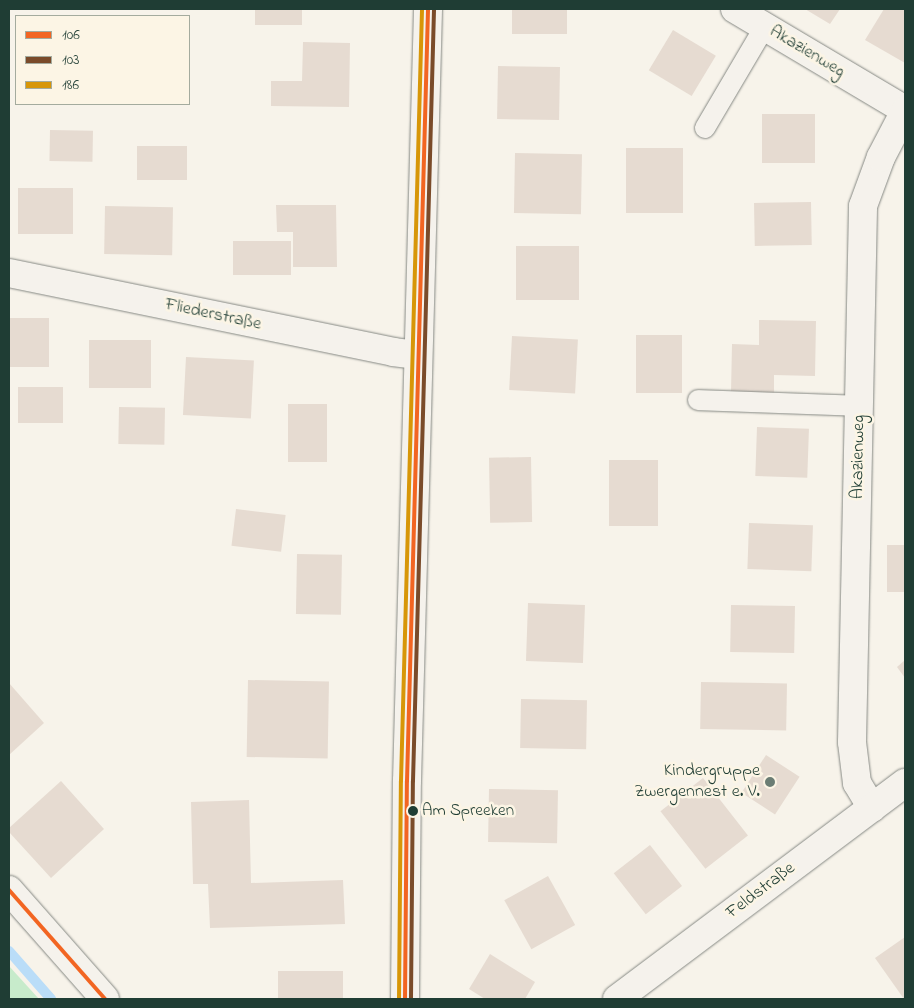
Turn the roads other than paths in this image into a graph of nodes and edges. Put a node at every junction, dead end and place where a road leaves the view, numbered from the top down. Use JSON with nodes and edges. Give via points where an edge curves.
{"nodes":[{"id":1,"x":428,"y":9,"type":"edge"},
{"id":2,"x":735,"y":9,"type":"edge"},
{"id":3,"x":765,"y":26,"type":"junction"},
{"id":4,"x":905,"y":111,"type":"edge"},
{"id":5,"x":705,"y":128,"type":"dead end"},
{"id":6,"x":9,"y":273,"type":"edge"},
{"id":7,"x":418,"y":355,"type":"junction"},
{"id":8,"x":698,"y":400,"type":"dead end"},
{"id":9,"x":860,"y":406,"type":"junction"},
{"id":10,"x":905,"y":783,"type":"edge"},
{"id":11,"x":872,"y":808,"type":"junction"},
{"id":12,"x":9,"y":890,"type":"edge"},
{"id":13,"x":105,"y":999,"type":"edge"},
{"id":14,"x":405,"y":999,"type":"edge"},
{"id":15,"x":617,"y":999,"type":"edge"}],
"edges":[{"from":1,"to":7,"type":"street"},
{"from":2,"to":3,"type":"street","name":"Akazienweg"},
{"from":3,"to":4,"type":"street","name":"Akazienweg"},
{"from":3,"to":5,"type":"lane"},
{"from":4,"to":9,"type":"street","name":"Akazienweg","via":[[881,157],[863,206]]},
{"from":6,"to":7,"type":"street","name":"Fliederstraße"},
{"from":7,"to":14,"type":"street"},
{"from":8,"to":9,"type":"lane"},
{"from":9,"to":11,"type":"street","name":"Akazienweg","via":[[852,742],[857,783]]},
{"from":10,"to":11,"type":"street","name":"Feldstraße"},
{"from":11,"to":15,"type":"street","name":"Feldstraße"},
{"from":12,"to":13,"type":"street"}]}
